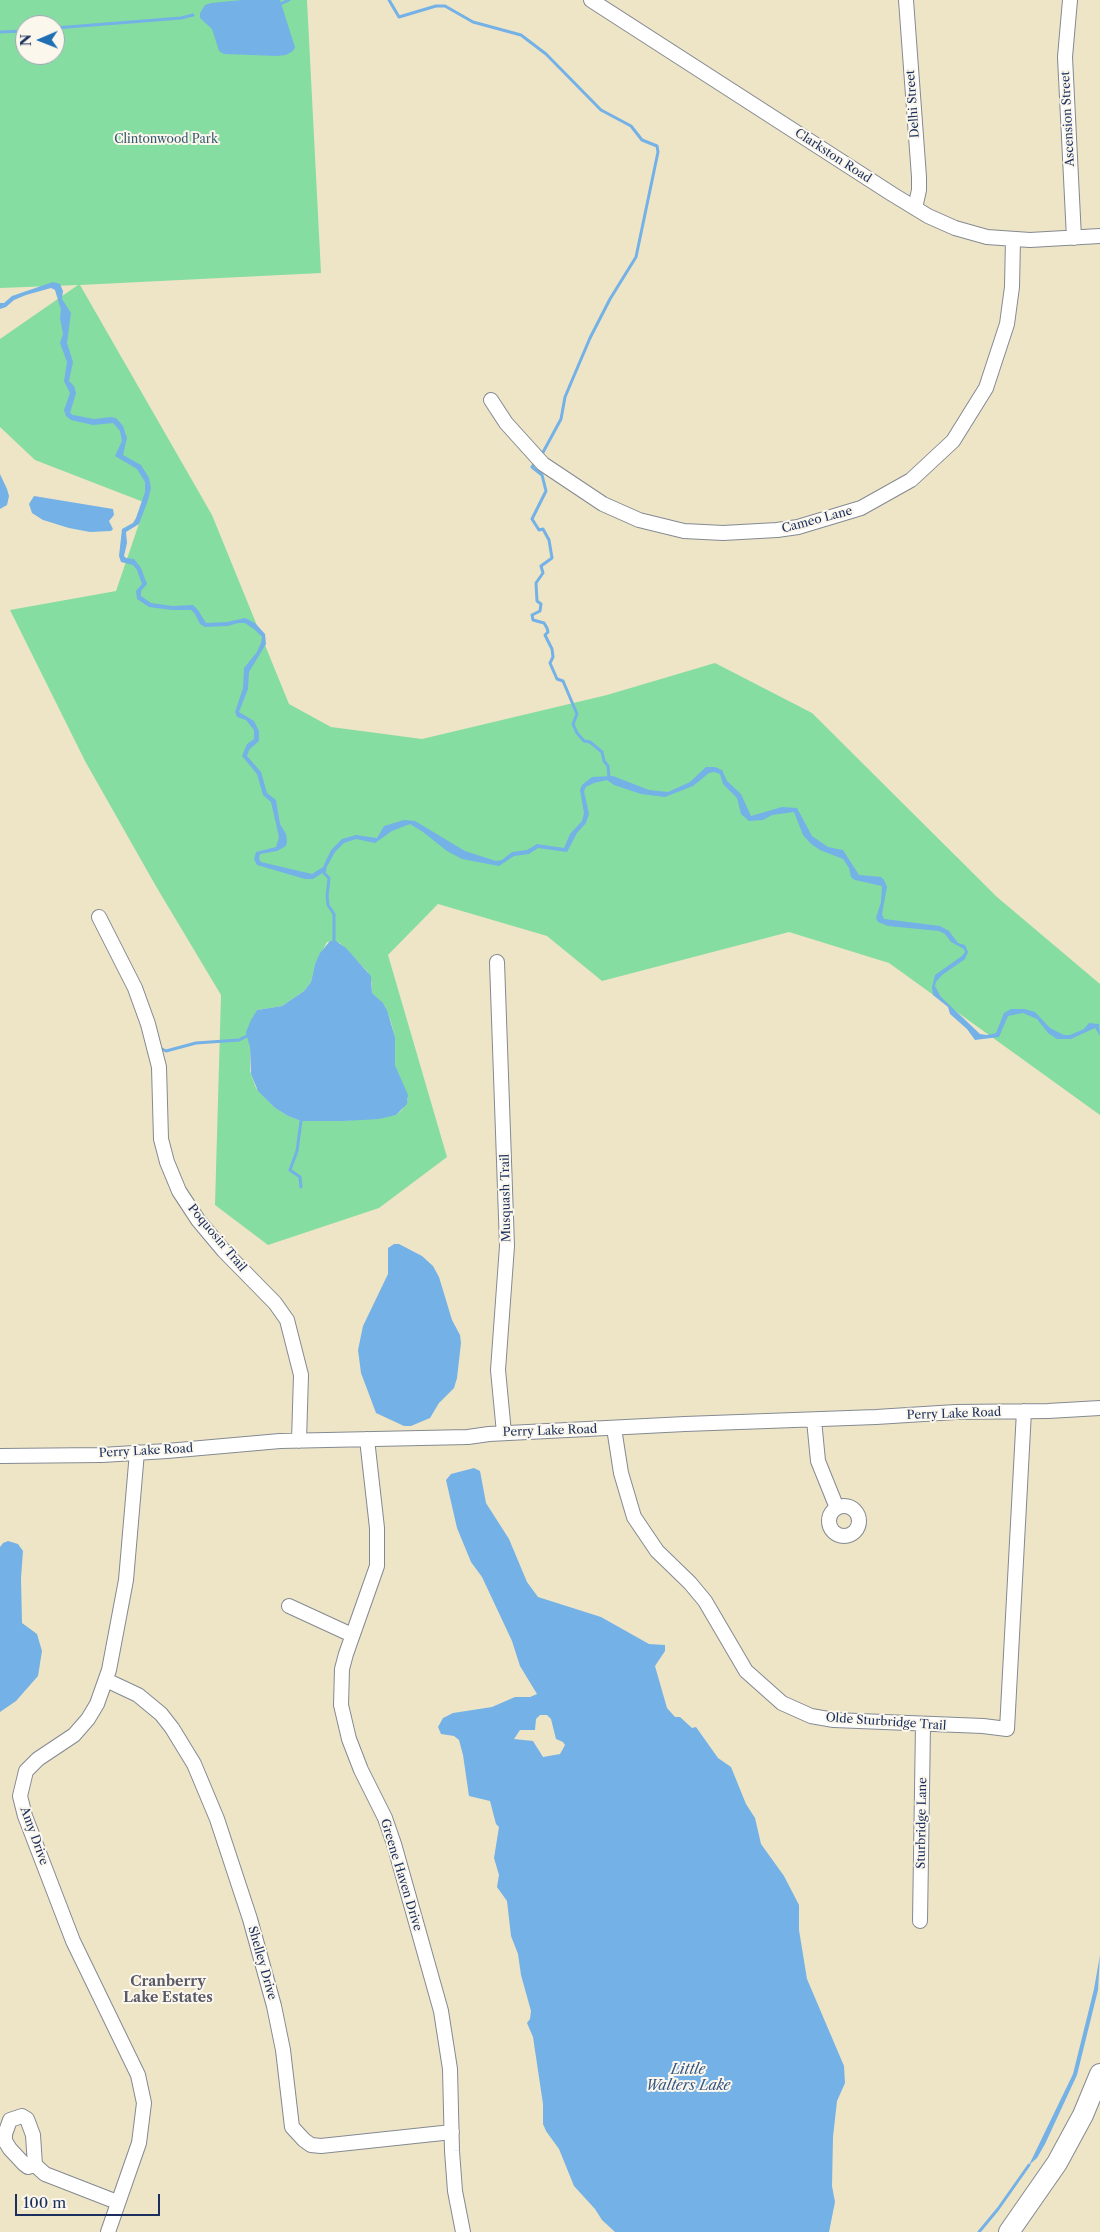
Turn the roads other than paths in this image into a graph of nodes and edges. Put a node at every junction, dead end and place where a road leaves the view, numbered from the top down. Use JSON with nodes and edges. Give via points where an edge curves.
{"nodes":[{"id":1,"x":591,"y":0,"type":"edge"},
{"id":2,"x":906,"y":0,"type":"edge"},
{"id":3,"x":1070,"y":0,"type":"edge"},
{"id":4,"x":915,"y":208,"type":"junction"},
{"id":5,"x":1100,"y":236,"type":"edge"},
{"id":6,"x":1074,"y":238,"type":"junction"},
{"id":7,"x":1013,"y":239,"type":"junction"},
{"id":8,"x":491,"y":400,"type":"dead end"},
{"id":9,"x":99,"y":917,"type":"dead end"},
{"id":10,"x":497,"y":962,"type":"dead end"},
{"id":11,"x":1100,"y":1408,"type":"edge"},
{"id":12,"x":1024,"y":1411,"type":"junction"},
{"id":13,"x":814,"y":1420,"type":"junction"},
{"id":14,"x":614,"y":1428,"type":"junction"},
{"id":15,"x":504,"y":1433,"type":"junction"},
{"id":16,"x":367,"y":1439,"type":"junction"},
{"id":17,"x":300,"y":1441,"type":"junction"},
{"id":18,"x":137,"y":1452,"type":"junction"},
{"id":19,"x":0,"y":1456,"type":"edge"},
{"id":20,"x":837,"y":1508,"type":"dead end"},
{"id":21,"x":289,"y":1606,"type":"dead end"},
{"id":22,"x":352,"y":1635,"type":"junction"},
{"id":23,"x":106,"y":1680,"type":"junction"},
{"id":24,"x":923,"y":1725,"type":"junction"},
{"id":25,"x":920,"y":1922,"type":"dead end"},
{"id":26,"x":1100,"y":2074,"type":"edge"},
{"id":27,"x":452,"y":2132,"type":"junction"},
{"id":28,"x":35,"y":2165,"type":"dead end"},
{"id":29,"x":117,"y":2202,"type":"junction"},
{"id":30,"x":108,"y":2232,"type":"edge"},
{"id":31,"x":463,"y":2232,"type":"edge"},
{"id":32,"x":1009,"y":2232,"type":"edge"}],
"edges":[{"from":1,"to":4,"type":"street","name":"Clarkston Road"},
{"from":2,"to":4,"type":"street","name":"Delhi Street","via":[[919,177]]},
{"from":3,"to":6,"type":"street","name":"Ascension Street","via":[[1065,57]]},
{"from":4,"to":7,"type":"street","name":"Clarkston Road","via":[[955,228],[987,238]]},
{"from":5,"to":6,"type":"street","name":"Clarkston Road"},
{"from":6,"to":7,"type":"street","name":"Clarkston Road"},
{"from":7,"to":8,"type":"street","name":"Cameo Lane","via":[[1007,324],[986,388],[953,441],[911,480],[861,508],[798,527],[723,533],[684,531],[638,520],[603,504],[543,464],[506,423]]},
{"from":9,"to":17,"type":"street","name":"Poquosin Trail","via":[[135,988],[148,1024],[159,1067],[161,1139],[179,1191],[198,1220],[287,1320],[301,1374]]},
{"from":10,"to":15,"type":"street","name":"Musquash Trail","via":[[507,1236],[498,1370]]},
{"from":11,"to":12,"type":"street","name":"Perry Lake Road"},
{"from":12,"to":13,"type":"street","name":"Perry Lake Road"},
{"from":12,"to":24,"type":"street","name":"Olde Sturbridge Trail","via":[[1006,1729]]},
{"from":13,"to":14,"type":"street","name":"Perry Lake Road"},
{"from":13,"to":20,"type":"street","via":[[818,1461]]},
{"from":14,"to":15,"type":"street","name":"Perry Lake Road"},
{"from":14,"to":24,"type":"street","name":"Olde Sturbridge Trail","via":[[621,1473],[634,1516],[656,1551],[705,1601],[746,1671],[763,1688],[782,1703],[811,1716]]},
{"from":15,"to":16,"type":"street","name":"Perry Lake Road"},
{"from":16,"to":17,"type":"street","name":"Perry Lake Road"},
{"from":16,"to":22,"type":"street","name":"Greene Haven Drive","via":[[378,1553],[371,1587]]},
{"from":17,"to":18,"type":"street","name":"Perry Lake Road"},
{"from":18,"to":19,"type":"street","name":"Perry Lake Road"},
{"from":18,"to":23,"type":"street","name":"Amy Drive","via":[[126,1580]]},
{"from":21,"to":22,"type":"street"},
{"from":22,"to":27,"type":"street","name":"Greene Haven Drive","via":[[342,1668],[344,1724],[394,1844],[441,2011],[450,2069]]},
{"from":23,"to":27,"type":"street","name":"Shelley Drive","via":[[138,1696],[160,1714],[194,1764],[233,1864],[274,2006],[292,2127],[304,2140],[321,2146]]},
{"from":23,"to":29,"type":"street","name":"Amy Drive","via":[[97,1704],[74,1735],[26,1770],[20,1796],[73,1941],[138,2075],[144,2118],[139,2143]]},
{"from":24,"to":25,"type":"street","name":"Sturbridge Lane"},
{"from":26,"to":32,"type":"highway","via":[[1084,2115],[1057,2163]]},
{"from":27,"to":31,"type":"street","name":"Greene Haven Drive","via":[[455,2191]]},
{"from":28,"to":29,"type":"street","via":[[54,2179]]},
{"from":29,"to":30,"type":"street","name":"Amy Drive"}]}
